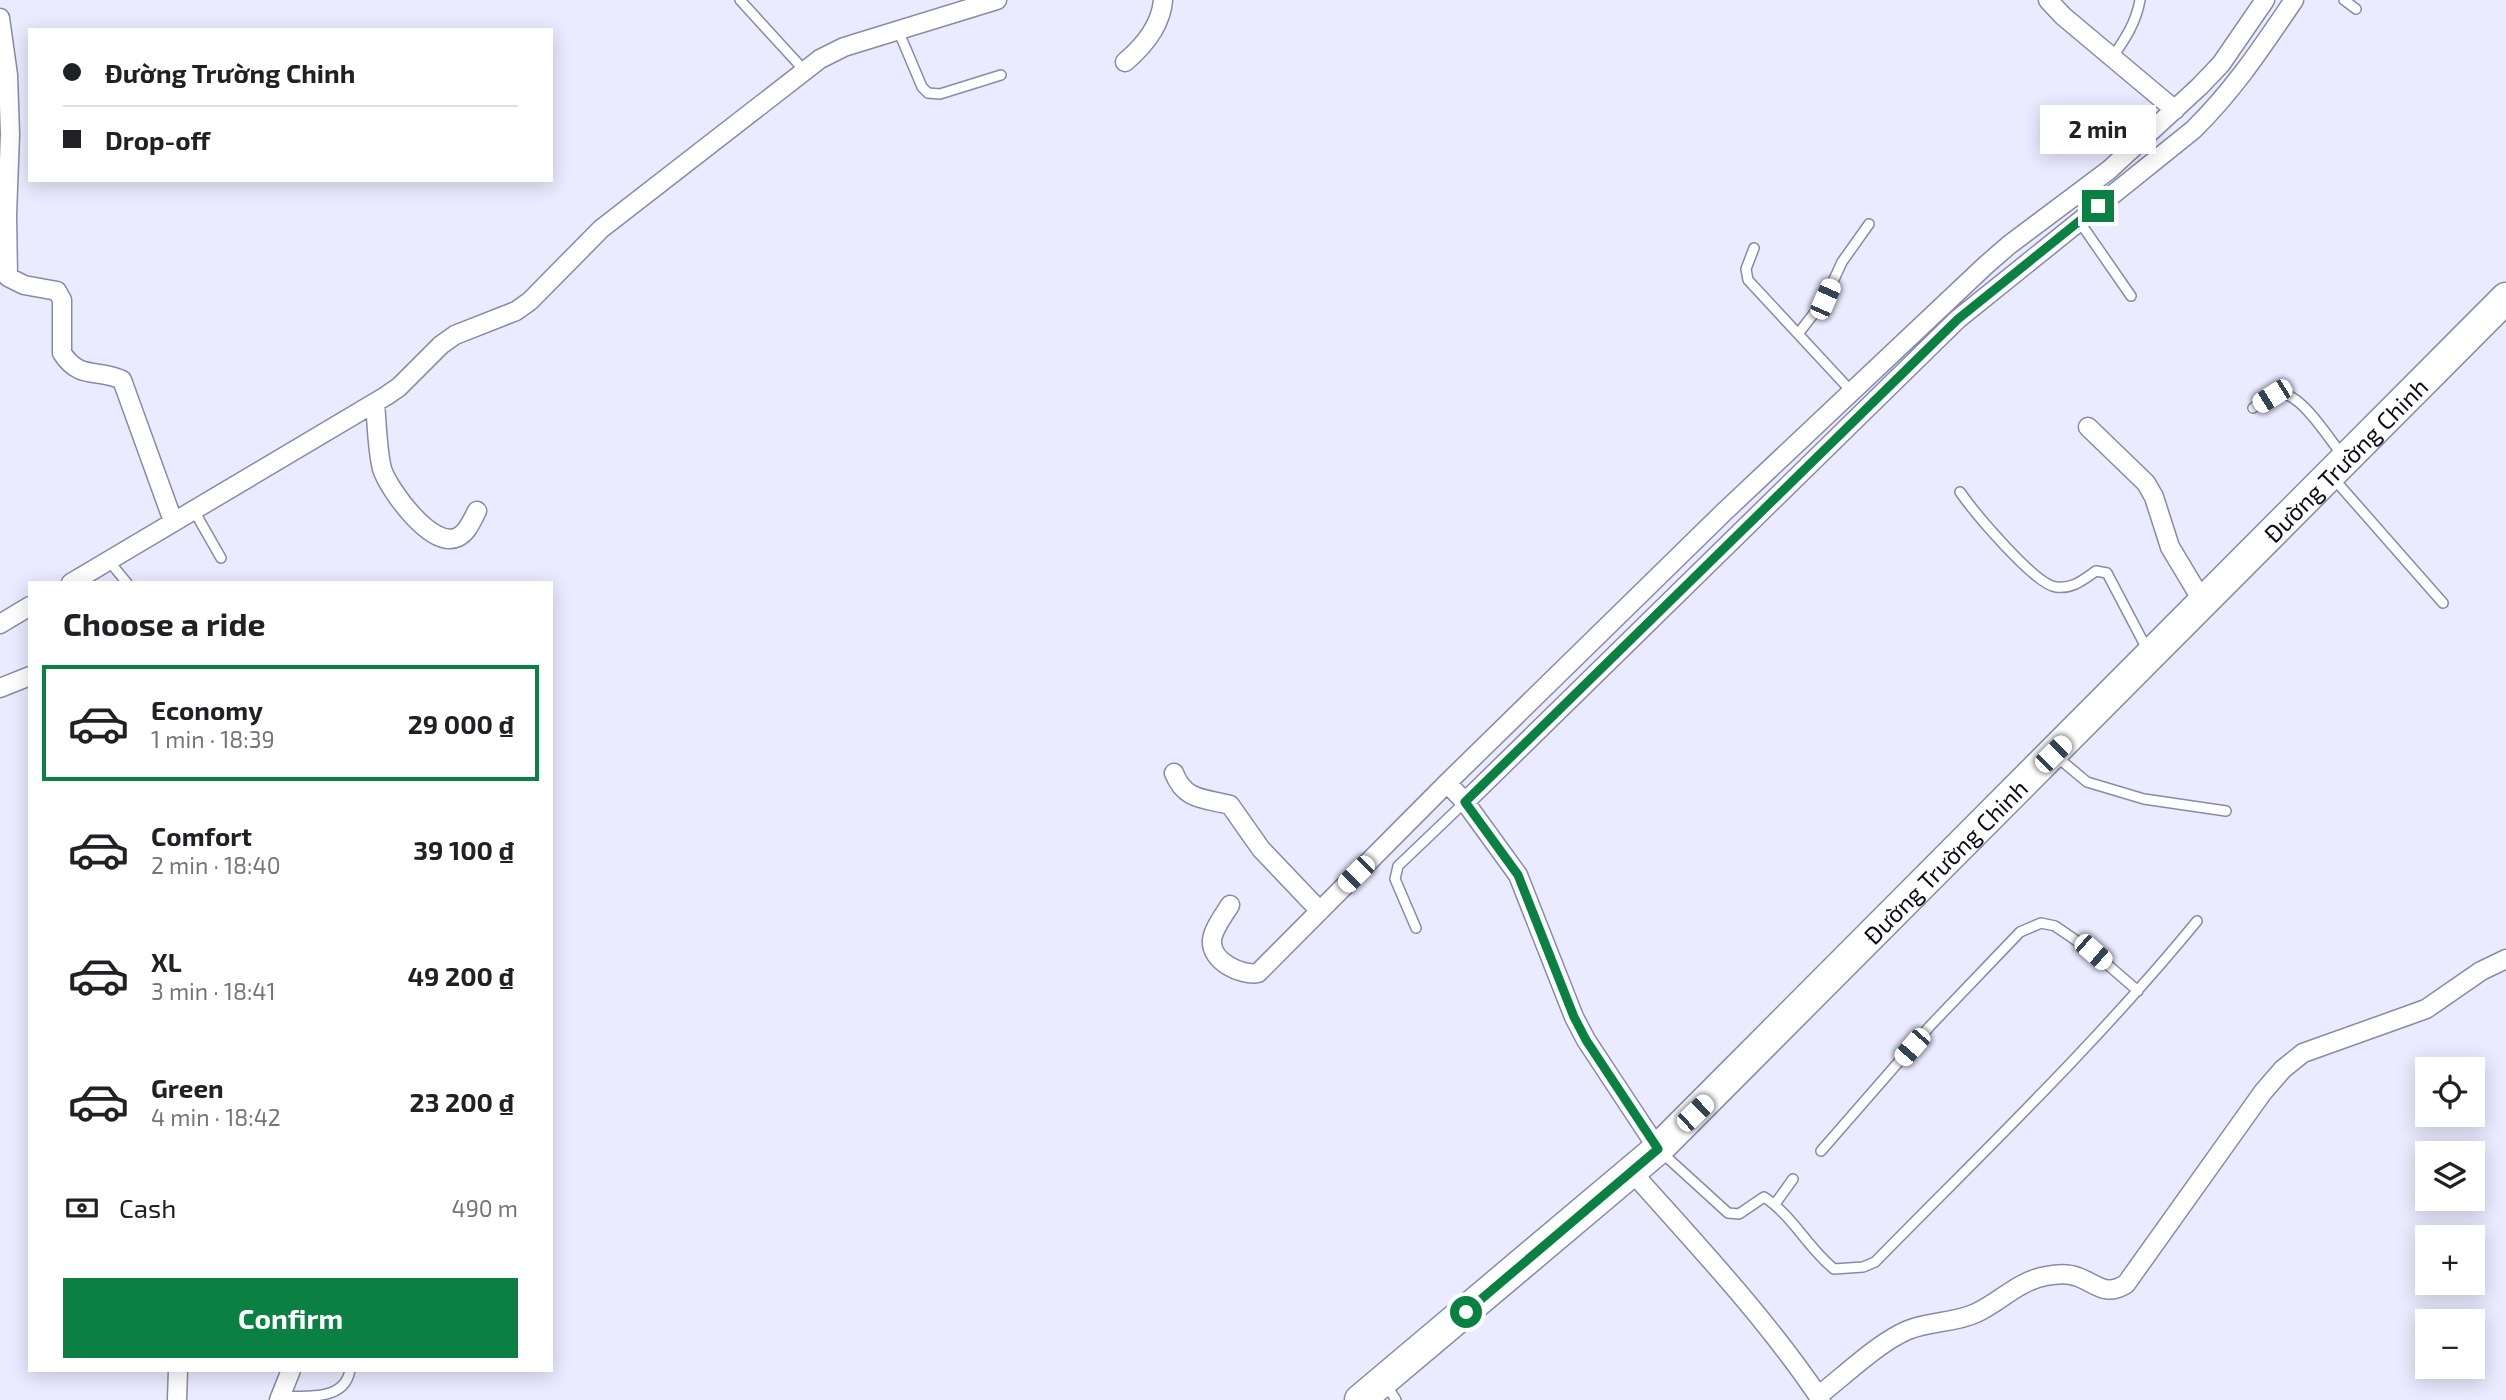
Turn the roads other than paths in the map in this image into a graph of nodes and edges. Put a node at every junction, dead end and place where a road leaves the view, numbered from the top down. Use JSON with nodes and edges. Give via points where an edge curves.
{"nodes":[{"id":1,"x":740,"y":0,"type":"edge"},
{"id":2,"x":1163,"y":0,"type":"edge"},
{"id":3,"x":2048,"y":0,"type":"edge"},
{"id":4,"x":2140,"y":0,"type":"edge"},
{"id":5,"x":2265,"y":0,"type":"edge"},
{"id":6,"x":2294,"y":0,"type":"edge"},
{"id":7,"x":2344,"y":0,"type":"edge"},
{"id":8,"x":989,"y":1,"type":"edge"},
{"id":9,"x":2356,"y":9,"type":"dead end"},
{"id":10,"x":0,"y":18,"type":"edge"},
{"id":11,"x":898,"y":30,"type":"junction"},
{"id":12,"x":2112,"y":58,"type":"junction"},
{"id":13,"x":1125,"y":62,"type":"dead end"},
{"id":14,"x":804,"y":70,"type":"junction"},
{"id":15,"x":1001,"y":75,"type":"dead end"},
{"id":16,"x":2175,"y":110,"type":"junction"},
{"id":17,"x":2079,"y":221,"type":"junction"},
{"id":18,"x":1869,"y":224,"type":"dead end"},
{"id":19,"x":1754,"y":248,"type":"dead end"},
{"id":20,"x":2131,"y":296,"type":"dead end"},
{"id":21,"x":2506,"y":298,"type":"edge"},
{"id":22,"x":1798,"y":334,"type":"junction"},
{"id":23,"x":1852,"y":392,"type":"junction"},
{"id":24,"x":375,"y":403,"type":"junction"},
{"id":25,"x":2253,"y":408,"type":"dead end"},
{"id":26,"x":2088,"y":427,"type":"dead end"},
{"id":27,"x":2338,"y":467,"type":"junction"},
{"id":28,"x":1960,"y":492,"type":"dead end"},
{"id":29,"x":193,"y":509,"type":"junction"},
{"id":30,"x":477,"y":510,"type":"dead end"},
{"id":31,"x":173,"y":521,"type":"junction"},
{"id":32,"x":1731,"y":523,"type":"junction"},
{"id":33,"x":221,"y":558,"type":"dead end"},
{"id":34,"x":109,"y":561,"type":"junction"},
{"id":35,"x":74,"y":581,"type":"edge"},
{"id":36,"x":125,"y":581,"type":"edge"},
{"id":37,"x":2203,"y":602,"type":"junction"},
{"id":38,"x":2443,"y":603,"type":"dead end"},
{"id":39,"x":28,"y":608,"type":"edge"},
{"id":40,"x":0,"y":624,"type":"edge"},
{"id":41,"x":2151,"y":655,"type":"junction"},
{"id":42,"x":28,"y":678,"type":"edge"},
{"id":43,"x":0,"y":688,"type":"edge"},
{"id":44,"x":2053,"y":754,"type":"junction"},
{"id":45,"x":1174,"y":773,"type":"dead end"},
{"id":46,"x":1456,"y":793,"type":"junction"},
{"id":47,"x":2226,"y":811,"type":"dead end"},
{"id":48,"x":1230,"y":905,"type":"dead end"},
{"id":49,"x":1320,"y":911,"type":"junction"},
{"id":50,"x":2197,"y":921,"type":"dead end"},
{"id":51,"x":1416,"y":928,"type":"dead end"},
{"id":52,"x":2506,"y":960,"type":"edge"},
{"id":53,"x":2138,"y":991,"type":"junction"},
{"id":54,"x":1658,"y":1149,"type":"junction"},
{"id":55,"x":1821,"y":1151,"type":"dead end"},
{"id":56,"x":1632,"y":1172,"type":"junction"},
{"id":57,"x":1793,"y":1179,"type":"dead end"},
{"id":58,"x":1776,"y":1204,"type":"junction"},
{"id":59,"x":178,"y":1372,"type":"edge"},
{"id":60,"x":290,"y":1372,"type":"edge"},
{"id":61,"x":350,"y":1372,"type":"edge"},
{"id":62,"x":1390,"y":1391,"type":"edge"},
{"id":63,"x":280,"y":1398,"type":"edge"},
{"id":64,"x":1819,"y":1398,"type":"edge"},
{"id":65,"x":177,"y":1400,"type":"edge"},
{"id":66,"x":1360,"y":1400,"type":"edge"}],
"edges":[{"from":1,"to":14,"type":"lane"},
{"from":2,"to":13,"type":"street","via":[[1157,23],[1142,47]]},
{"from":3,"to":12,"type":"street"},
{"from":4,"to":12,"type":"lane","via":[[2129,34]]},
{"from":5,"to":16,"type":"street","via":[[2221,64]]},
{"from":6,"to":17,"type":"street","via":[[2219,105]]},
{"from":7,"to":9,"type":"lane"},
{"from":8,"to":11,"type":"street"},
{"from":10,"to":31,"type":"street","via":[[10,134],[8,277],[57,291],[62,300],[62,353],[75,369],[122,380]]},
{"from":11,"to":14,"type":"street","via":[[844,47]]},
{"from":11,"to":15,"type":"lane","via":[[928,93],[940,94]]},
{"from":12,"to":16,"type":"street"},
{"from":14,"to":24,"type":"street","via":[[601,229],[516,311],[455,335]]},
{"from":16,"to":23,"type":"street","via":[[2109,170],[1993,258]]},
{"from":17,"to":20,"type":"lane"},
{"from":17,"to":32,"type":"street","via":[[1958,319]]},
{"from":18,"to":22,"type":"lane","via":[[1842,262],[1825,299]]},
{"from":19,"to":22,"type":"lane","via":[[1746,269],[1748,280]]},
{"from":21,"to":27,"type":"highway","name":"Đường Trường Chinh"},
{"from":22,"to":23,"type":"lane"},
{"from":23,"to":32,"type":"street"},
{"from":24,"to":29,"type":"street"},
{"from":24,"to":30,"type":"street","via":[[383,470],[411,515],[439,538],[451,539],[460,537]]},
{"from":25,"to":27,"type":"lane","via":[[2284,394],[2300,402]]},
{"from":26,"to":37,"type":"street","via":[[2146,483],[2170,547]]},
{"from":27,"to":37,"type":"highway","name":"Đường Trường Chinh"},
{"from":27,"to":38,"type":"lane"},
{"from":28,"to":41,"type":"lane","via":[[1977,516],[2053,587],[2070,587],[2096,571],[2107,573]]},
{"from":29,"to":31,"type":"street"},
{"from":29,"to":33,"type":"lane"},
{"from":31,"to":34,"type":"street"},
{"from":32,"to":46,"type":"street"},
{"from":32,"to":46,"type":"street"},
{"from":34,"to":35,"type":"street"},
{"from":34,"to":36,"type":"lane"},
{"from":37,"to":41,"type":"highway","name":"Đường Trường Chinh"},
{"from":39,"to":40,"type":"street"},
{"from":41,"to":44,"type":"highway","name":"Đường Trường Chinh"},
{"from":42,"to":43,"type":"street"},
{"from":44,"to":47,"type":"lane","via":[[2087,782],[2144,799]]},
{"from":44,"to":54,"type":"highway","name":"Đường Trường Chinh"},
{"from":45,"to":49,"type":"street","via":[[1190,796],[1230,805],[1261,849]]},
{"from":46,"to":49,"type":"street"},
{"from":46,"to":51,"type":"lane","via":[[1398,866],[1395,879]]},
{"from":46,"to":54,"type":"street","via":[[1518,875],[1574,1017]]},
{"from":48,"to":49,"type":"street","via":[[1215,931],[1213,949],[1243,974],[1258,973]]},
{"from":50,"to":53,"type":"lane"},
{"from":52,"to":64,"type":"street","via":[[2481,971],[2426,1009],[2304,1053],[2283,1069],[2126,1284],[2116,1291],[2066,1274],[2030,1280],[1973,1315],[1910,1329],[1892,1338]]},
{"from":53,"to":55,"type":"lane","via":[[2055,926],[2041,923],[2020,932]]},
{"from":53,"to":58,"type":"lane","via":[[1875,1262],[1834,1269]]},
{"from":54,"to":56,"type":"highway","name":"Đường Trường Chinh"},
{"from":54,"to":58,"type":"lane","via":[[1728,1213],[1739,1214],[1764,1197]]},
{"from":56,"to":62,"type":"highway","name":"Đường Trường Chinh"},
{"from":56,"to":64,"type":"street","via":[[1728,1280]]},
{"from":57,"to":58,"type":"lane"},
{"from":59,"to":65,"type":"street"},
{"from":60,"to":63,"type":"street"},
{"from":61,"to":63,"type":"lane","via":[[348,1384],[330,1397]]},
{"from":62,"to":66,"type":"highway","name":"Đường Trường Chinh"}]}
